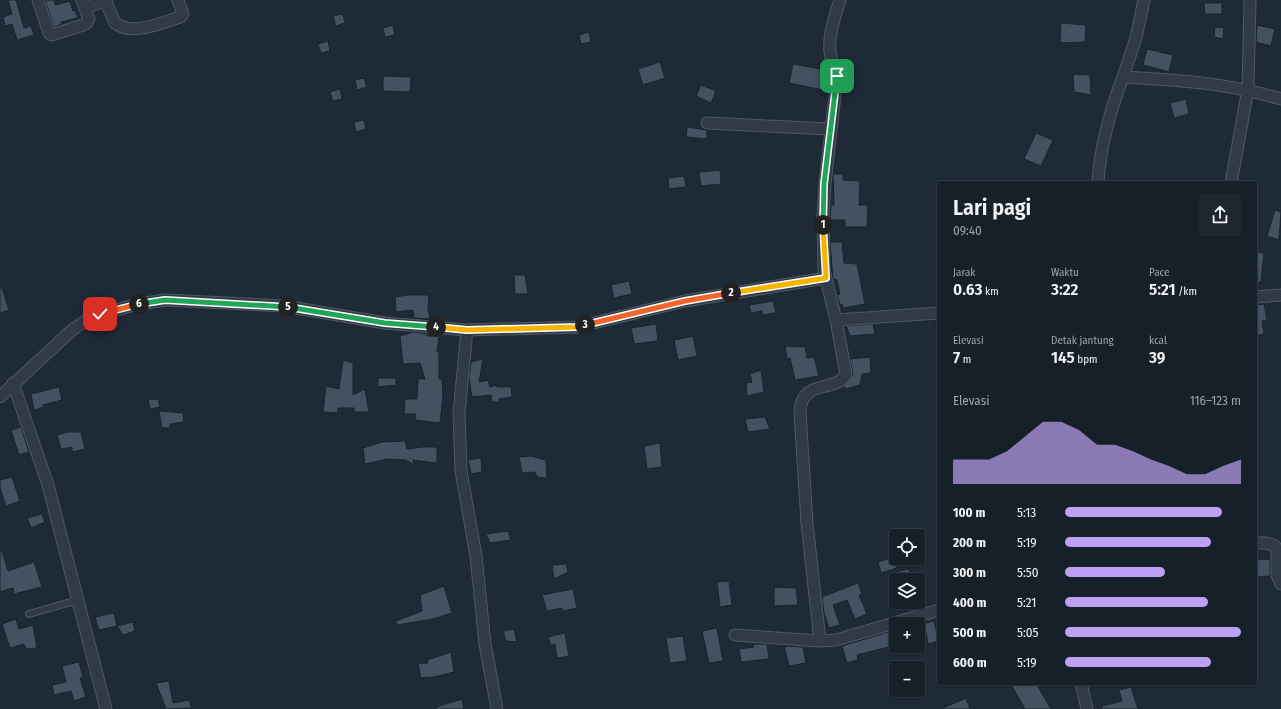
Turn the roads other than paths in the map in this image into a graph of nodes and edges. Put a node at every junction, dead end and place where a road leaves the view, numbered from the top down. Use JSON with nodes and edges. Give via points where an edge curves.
{"nodes":[{"id":1,"x":38,"y":0,"type":"edge"},
{"id":2,"x":106,"y":0,"type":"edge"},
{"id":3,"x":178,"y":0,"type":"edge"},
{"id":4,"x":840,"y":0,"type":"edge"},
{"id":5,"x":1144,"y":0,"type":"edge"},
{"id":6,"x":1250,"y":0,"type":"edge"},
{"id":7,"x":83,"y":4,"type":"edge"},
{"id":8,"x":1123,"y":76,"type":"junction"},
{"id":9,"x":1248,"y":89,"type":"junction"},
{"id":10,"x":1281,"y":99,"type":"edge"},
{"id":11,"x":706,"y":123,"type":"dead end"},
{"id":12,"x":831,"y":129,"type":"junction"},
{"id":13,"x":1098,"y":181,"type":"edge"},
{"id":14,"x":1231,"y":181,"type":"edge"},
{"id":15,"x":826,"y":278,"type":"junction"},
{"id":16,"x":1281,"y":295,"type":"edge"},
{"id":17,"x":1257,"y":297,"type":"edge"},
{"id":18,"x":937,"y":313,"type":"edge"},
{"id":19,"x":836,"y":320,"type":"junction"},
{"id":20,"x":467,"y":330,"type":"junction"},
{"id":21,"x":13,"y":383,"type":"junction"},
{"id":22,"x":0,"y":397,"type":"edge"},
{"id":23,"x":1257,"y":543,"type":"edge"},
{"id":24,"x":1281,"y":584,"type":"edge"},
{"id":25,"x":78,"y":600,"type":"junction"},
{"id":26,"x":937,"y":611,"type":"edge"},
{"id":27,"x":29,"y":614,"type":"dead end"},
{"id":28,"x":735,"y":635,"type":"dead end"},
{"id":29,"x":820,"y":641,"type":"junction"},
{"id":30,"x":1081,"y":685,"type":"edge"},
{"id":31,"x":106,"y":709,"type":"edge"},
{"id":32,"x":497,"y":709,"type":"edge"},
{"id":33,"x":1087,"y":709,"type":"edge"}],
"edges":[{"from":1,"to":7,"type":"street","via":[[49,33],[52,35],[86,24],[89,19]]},
{"from":2,"to":3,"type":"street","via":[[115,23],[119,26],[144,28],[181,17],[183,14]]},
{"from":2,"to":7,"type":"street"},
{"from":4,"to":12,"type":"street","via":[[830,45],[837,76]]},
{"from":5,"to":8,"type":"street","via":[[1136,38]]},
{"from":6,"to":9,"type":"street"},
{"from":8,"to":9,"type":"street","via":[[1181,80]]},
{"from":8,"to":13,"type":"street","via":[[1105,131]]},
{"from":9,"to":10,"type":"street"},
{"from":9,"to":14,"type":"street"},
{"from":11,"to":12,"type":"street"},
{"from":12,"to":15,"type":"street","via":[[822,216]]},
{"from":15,"to":19,"type":"street"},
{"from":15,"to":20,"type":"street","via":[[685,301],[577,327]]},
{"from":16,"to":17,"type":"street"},
{"from":18,"to":19,"type":"street"},
{"from":19,"to":29,"type":"street","via":[[846,374],[844,378],[804,395],[800,403],[807,523]]},
{"from":20,"to":21,"type":"street","via":[[385,323],[284,306],[165,300],[133,305],[88,319],[72,330]]},
{"from":20,"to":32,"type":"street","via":[[459,413],[461,471],[476,556],[485,644]]},
{"from":21,"to":22,"type":"street"},
{"from":21,"to":25,"type":"street","via":[[48,485]]},
{"from":23,"to":24,"type":"street","via":[[1267,543],[1277,549],[1277,575]]},
{"from":25,"to":27,"type":"lane"},
{"from":25,"to":31,"type":"street"},
{"from":26,"to":29,"type":"street","via":[[861,634]]},
{"from":28,"to":29,"type":"street"},
{"from":30,"to":33,"type":"street"}]}
